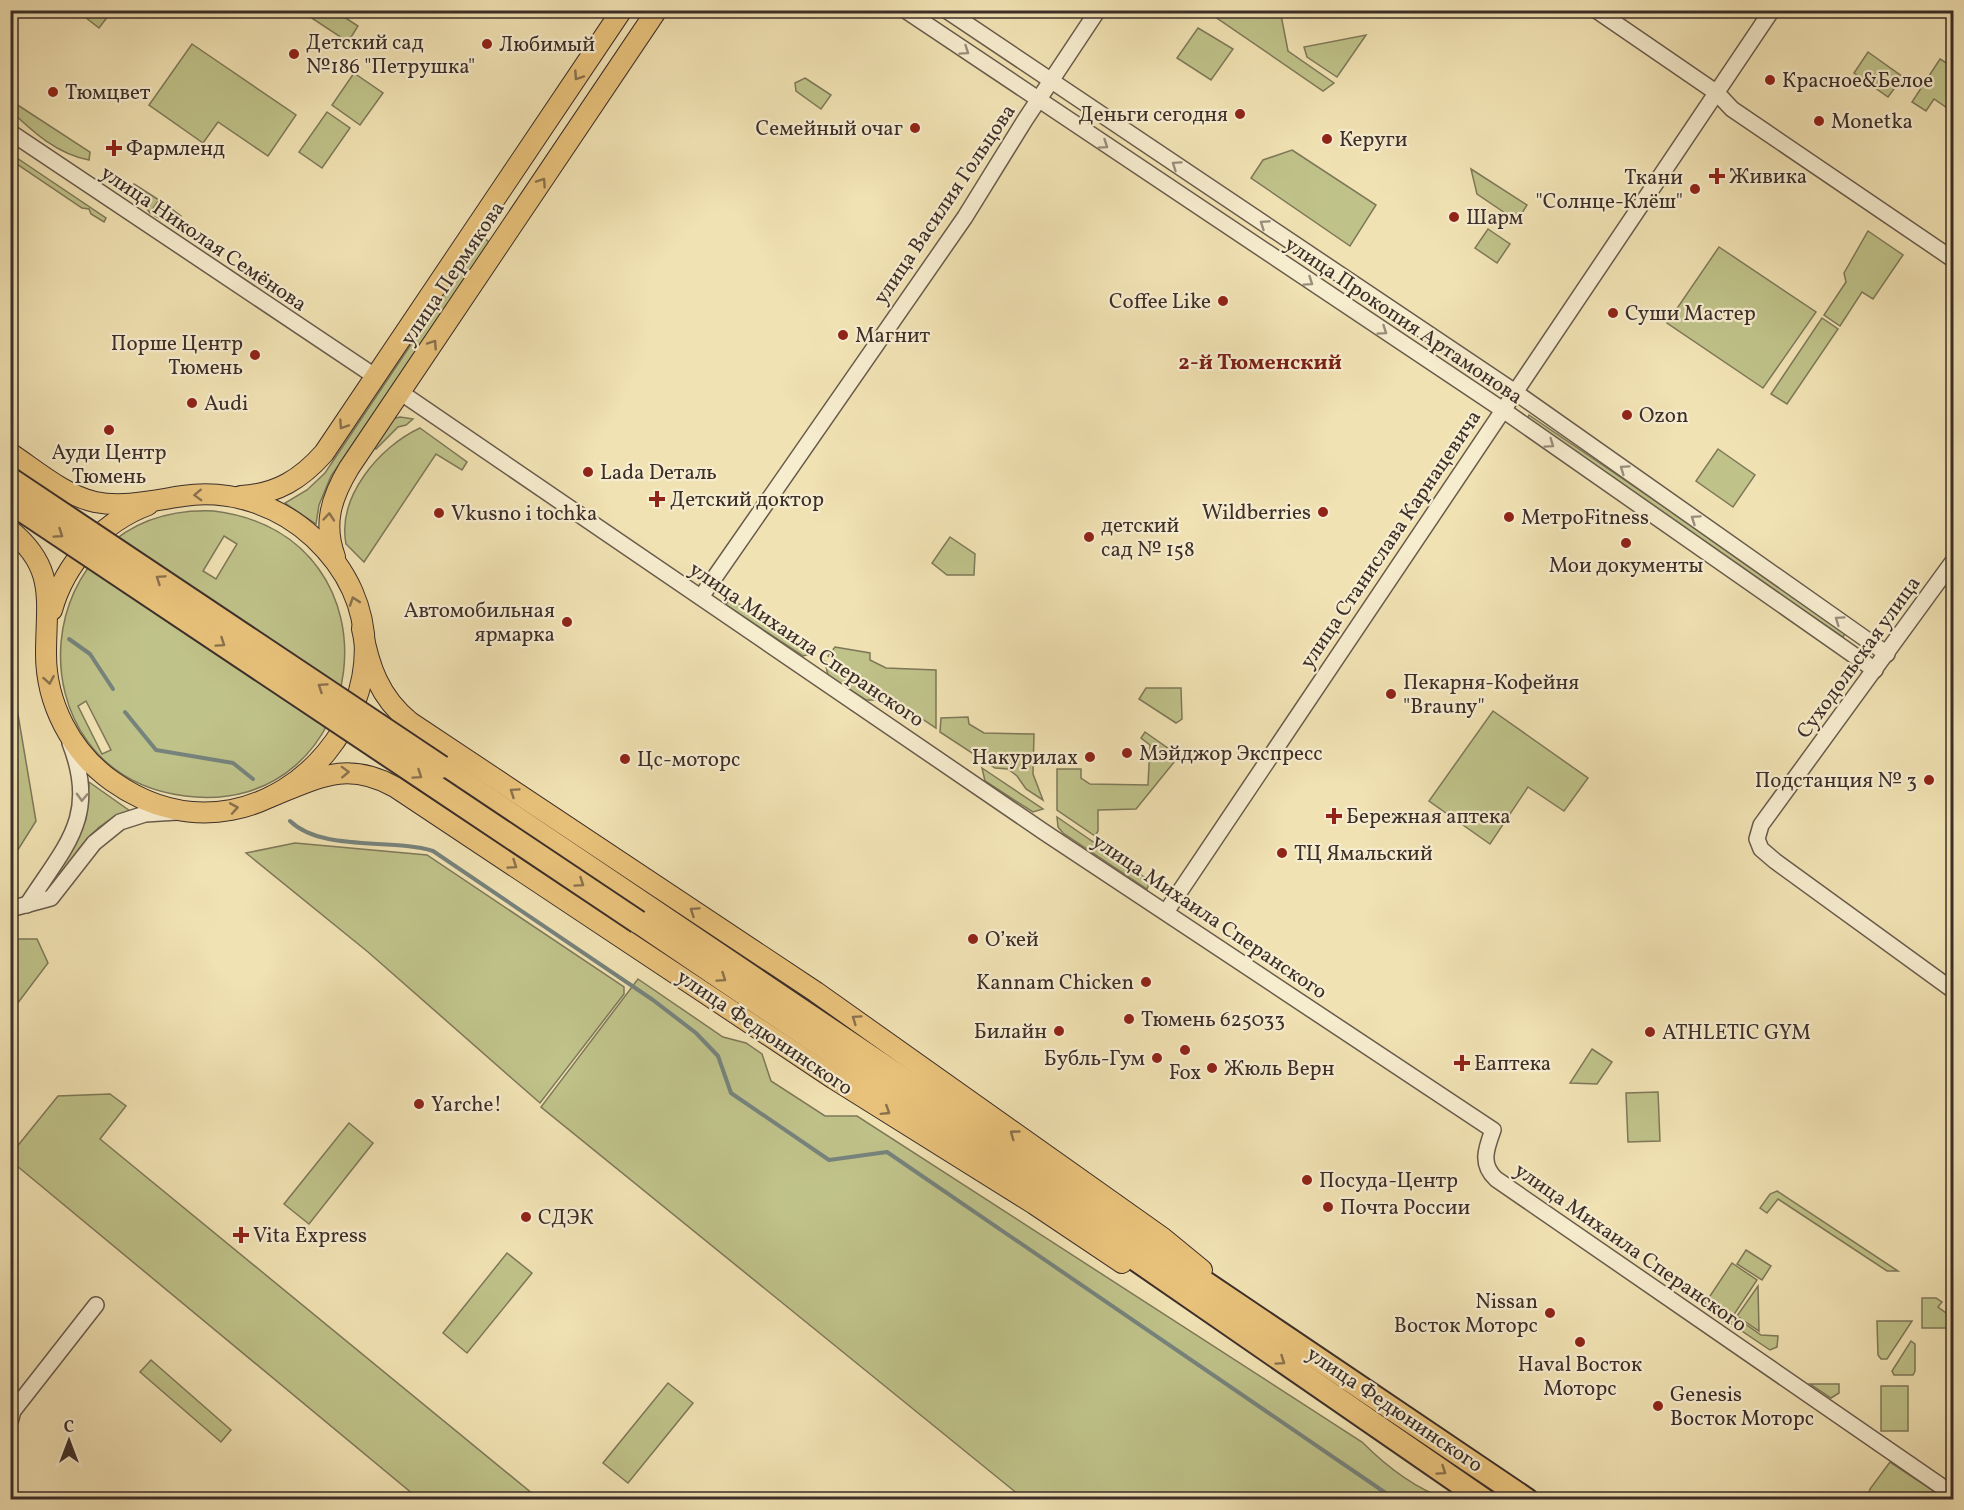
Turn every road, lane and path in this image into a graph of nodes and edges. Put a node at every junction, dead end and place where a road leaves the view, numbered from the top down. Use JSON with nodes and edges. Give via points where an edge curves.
{"nodes":[{"id":1,"x":622,"y":10,"type":"edge"},
{"id":2,"x":657,"y":10,"type":"edge"},
{"id":3,"x":905,"y":10,"type":"edge"},
{"id":4,"x":946,"y":10,"type":"edge"},
{"id":5,"x":1098,"y":10,"type":"edge"},
{"id":6,"x":1596,"y":10,"type":"edge"},
{"id":7,"x":1772,"y":10,"type":"edge"},
{"id":8,"x":1051,"y":81,"type":"junction"},
{"id":9,"x":1717,"y":93,"type":"junction"},
{"id":10,"x":1037,"y":101,"type":"junction"},
{"id":11,"x":10,"y":132,"type":"edge"},
{"id":12,"x":1953,"y":260,"type":"edge"},
{"id":13,"x":376,"y":377,"type":"junction"},
{"id":14,"x":400,"y":392,"type":"junction"},
{"id":15,"x":1515,"y":392,"type":"junction"},
{"id":16,"x":1503,"y":410,"type":"junction"},
{"id":17,"x":10,"y":453,"type":"edge"},
{"id":18,"x":10,"y":479,"type":"edge"},
{"id":19,"x":225,"y":496,"type":"junction"},
{"id":20,"x":171,"y":498,"type":"junction"},
{"id":21,"x":10,"y":502,"type":"edge"},
{"id":22,"x":10,"y":530,"type":"edge"},
{"id":23,"x":1953,"y":560,"type":"edge"},
{"id":24,"x":342,"y":574,"type":"junction"},
{"id":25,"x":701,"y":597,"type":"junction"},
{"id":26,"x":362,"y":629,"type":"junction"},
{"id":27,"x":47,"y":638,"type":"junction"},
{"id":28,"x":1887,"y":654,"type":"junction"},
{"id":29,"x":1875,"y":670,"type":"junction"},
{"id":30,"x":62,"y":721,"type":"junction"},
{"id":31,"x":270,"y":797,"type":"junction"},
{"id":32,"x":196,"y":811,"type":"junction"},
{"id":33,"x":27,"y":905,"type":"junction"},
{"id":34,"x":10,"y":909,"type":"edge"},
{"id":35,"x":1166,"y":912,"type":"junction"},
{"id":36,"x":644,"y":914,"type":"junction"},
{"id":37,"x":1953,"y":991,"type":"edge"},
{"id":38,"x":96,"y":1305,"type":"dead end"},
{"id":39,"x":1263,"y":1319,"type":"junction"},
{"id":40,"x":1252,"y":1341,"type":"junction"},
{"id":41,"x":10,"y":1422,"type":"edge"},
{"id":42,"x":1953,"y":1495,"type":"edge"},
{"id":43,"x":1484,"y":1500,"type":"edge"},
{"id":44,"x":1527,"y":1500,"type":"edge"}],
"edges":[{"from":1,"to":13,"type":"main road","name":"улица Пермякова","one_way":true},
{"from":14,"to":2,"type":"main road","name":"улица Пермякова","one_way":true},
{"from":3,"to":10,"type":"street","name":"улица Прокопия Артамонова","one_way":true},
{"from":4,"to":8,"type":"street","name":"улица Прокопия Артамонова"},
{"from":5,"to":8,"type":"street","name":"улица Василия Гольцова"},
{"from":6,"to":9,"type":"street"},
{"from":7,"to":9,"type":"street","name":"улица Станислава Карнацевича"},
{"from":8,"to":10,"type":"street","name":"улица Василия Гольцова"},
{"from":15,"to":8,"type":"street","name":"улица Прокопия Артамонова","one_way":true},
{"from":9,"to":12,"type":"street","via":[[1732,109]]},
{"from":9,"to":15,"type":"street","name":"улица Станислава Карнацевича"},
{"from":10,"to":16,"type":"street","name":"улица Прокопия Артамонова","one_way":true},
{"from":10,"to":25,"type":"street","name":"улица Василия Гольцова","via":[[966,217]]},
{"from":11,"to":13,"type":"street","name":"улица Николая Семёнова"},
{"from":13,"to":19,"type":"main road","name":"улица Пермякова","one_way":true,"via":[[324,453],[303,474],[269,493]]},
{"from":24,"to":14,"type":"main road","name":"улица Пермякова","one_way":true,"via":[[329,533],[334,496]]},
{"from":14,"to":25,"type":"street","name":"улица Михаила Сперанского"},
{"from":15,"to":16,"type":"street","name":"улица Станислава Карнацевича"},
{"from":28,"to":15,"type":"street","name":"улица Прокопия Артамонова","one_way":true},
{"from":16,"to":29,"type":"street","name":"улица Прокопия Артамонова","one_way":true},
{"from":16,"to":35,"type":"street","name":"улица Станислава Карнацевича"},
{"from":17,"to":20,"type":"main road","via":[[82,498],[109,504]]},
{"from":36,"to":18,"type":"highway","one_way":true,"bridge":true},
{"from":19,"to":20,"type":"main road","one_way":true},
{"from":19,"to":24,"type":"main road","via":[[261,505],[293,521],[325,550]]},
{"from":20,"to":27,"type":"main road","via":[[124,517],[84,550],[60,588]]},
{"from":21,"to":36,"type":"highway","one_way":true,"bridge":true},
{"from":22,"to":27,"type":"main road","via":[[32,551],[44,573]]},
{"from":23,"to":28,"type":"street","name":"Суходольская улица"},
{"from":26,"to":24,"type":"main road","one_way":true},
{"from":25,"to":35,"type":"street","name":"улица Михаила Сперанского"},
{"from":26,"to":31,"type":"main road","via":[[361,682],[345,727],[317,765]]},
{"from":39,"to":26,"type":"main road","name":"улица Федюнинского","one_way":true,"via":[[1162,1238],[870,1029],[410,722],[378,684]]},
{"from":27,"to":30,"type":"main road","one_way":true,"via":[[47,672]]},
{"from":28,"to":29,"type":"street","name":"Суходольская улица"},
{"from":29,"to":37,"type":"street","name":"Суходольская улица","via":[[1761,825],[1757,839],[1761,849],[1775,861]]},
{"from":30,"to":32,"type":"main road","via":[[94,767],[124,790],[159,805]]},
{"from":30,"to":33,"type":"street","one_way":true,"via":[[80,772],[82,803],[74,832]]},
{"from":32,"to":31,"type":"main road","one_way":true,"via":[[234,809]]},
{"from":31,"to":40,"type":"main road","name":"улица Федюнинского","one_way":true,"via":[[321,776],[346,771],[368,774],[395,787],[834,1079],[1140,1275]]},
{"from":32,"to":33,"type":"street","via":[[145,814],[120,822],[94,843],[51,898]]},
{"from":33,"to":34,"type":"street"},
{"from":35,"to":42,"type":"street","name":"улица Михаила Сперанского","via":[[1493,1130],[1485,1158],[1488,1171],[1496,1179]]},
{"from":36,"to":39,"type":"highway","name":"улица Федюнинского"},
{"from":36,"to":40,"type":"highway","name":"улица Федюнинского","one_way":true},
{"from":38,"to":41,"type":"street","via":[[13,1411]]},
{"from":39,"to":44,"type":"highway","name":"улица Федюнинского"},
{"from":40,"to":43,"type":"highway","name":"улица Федюнинского","one_way":true}]}
